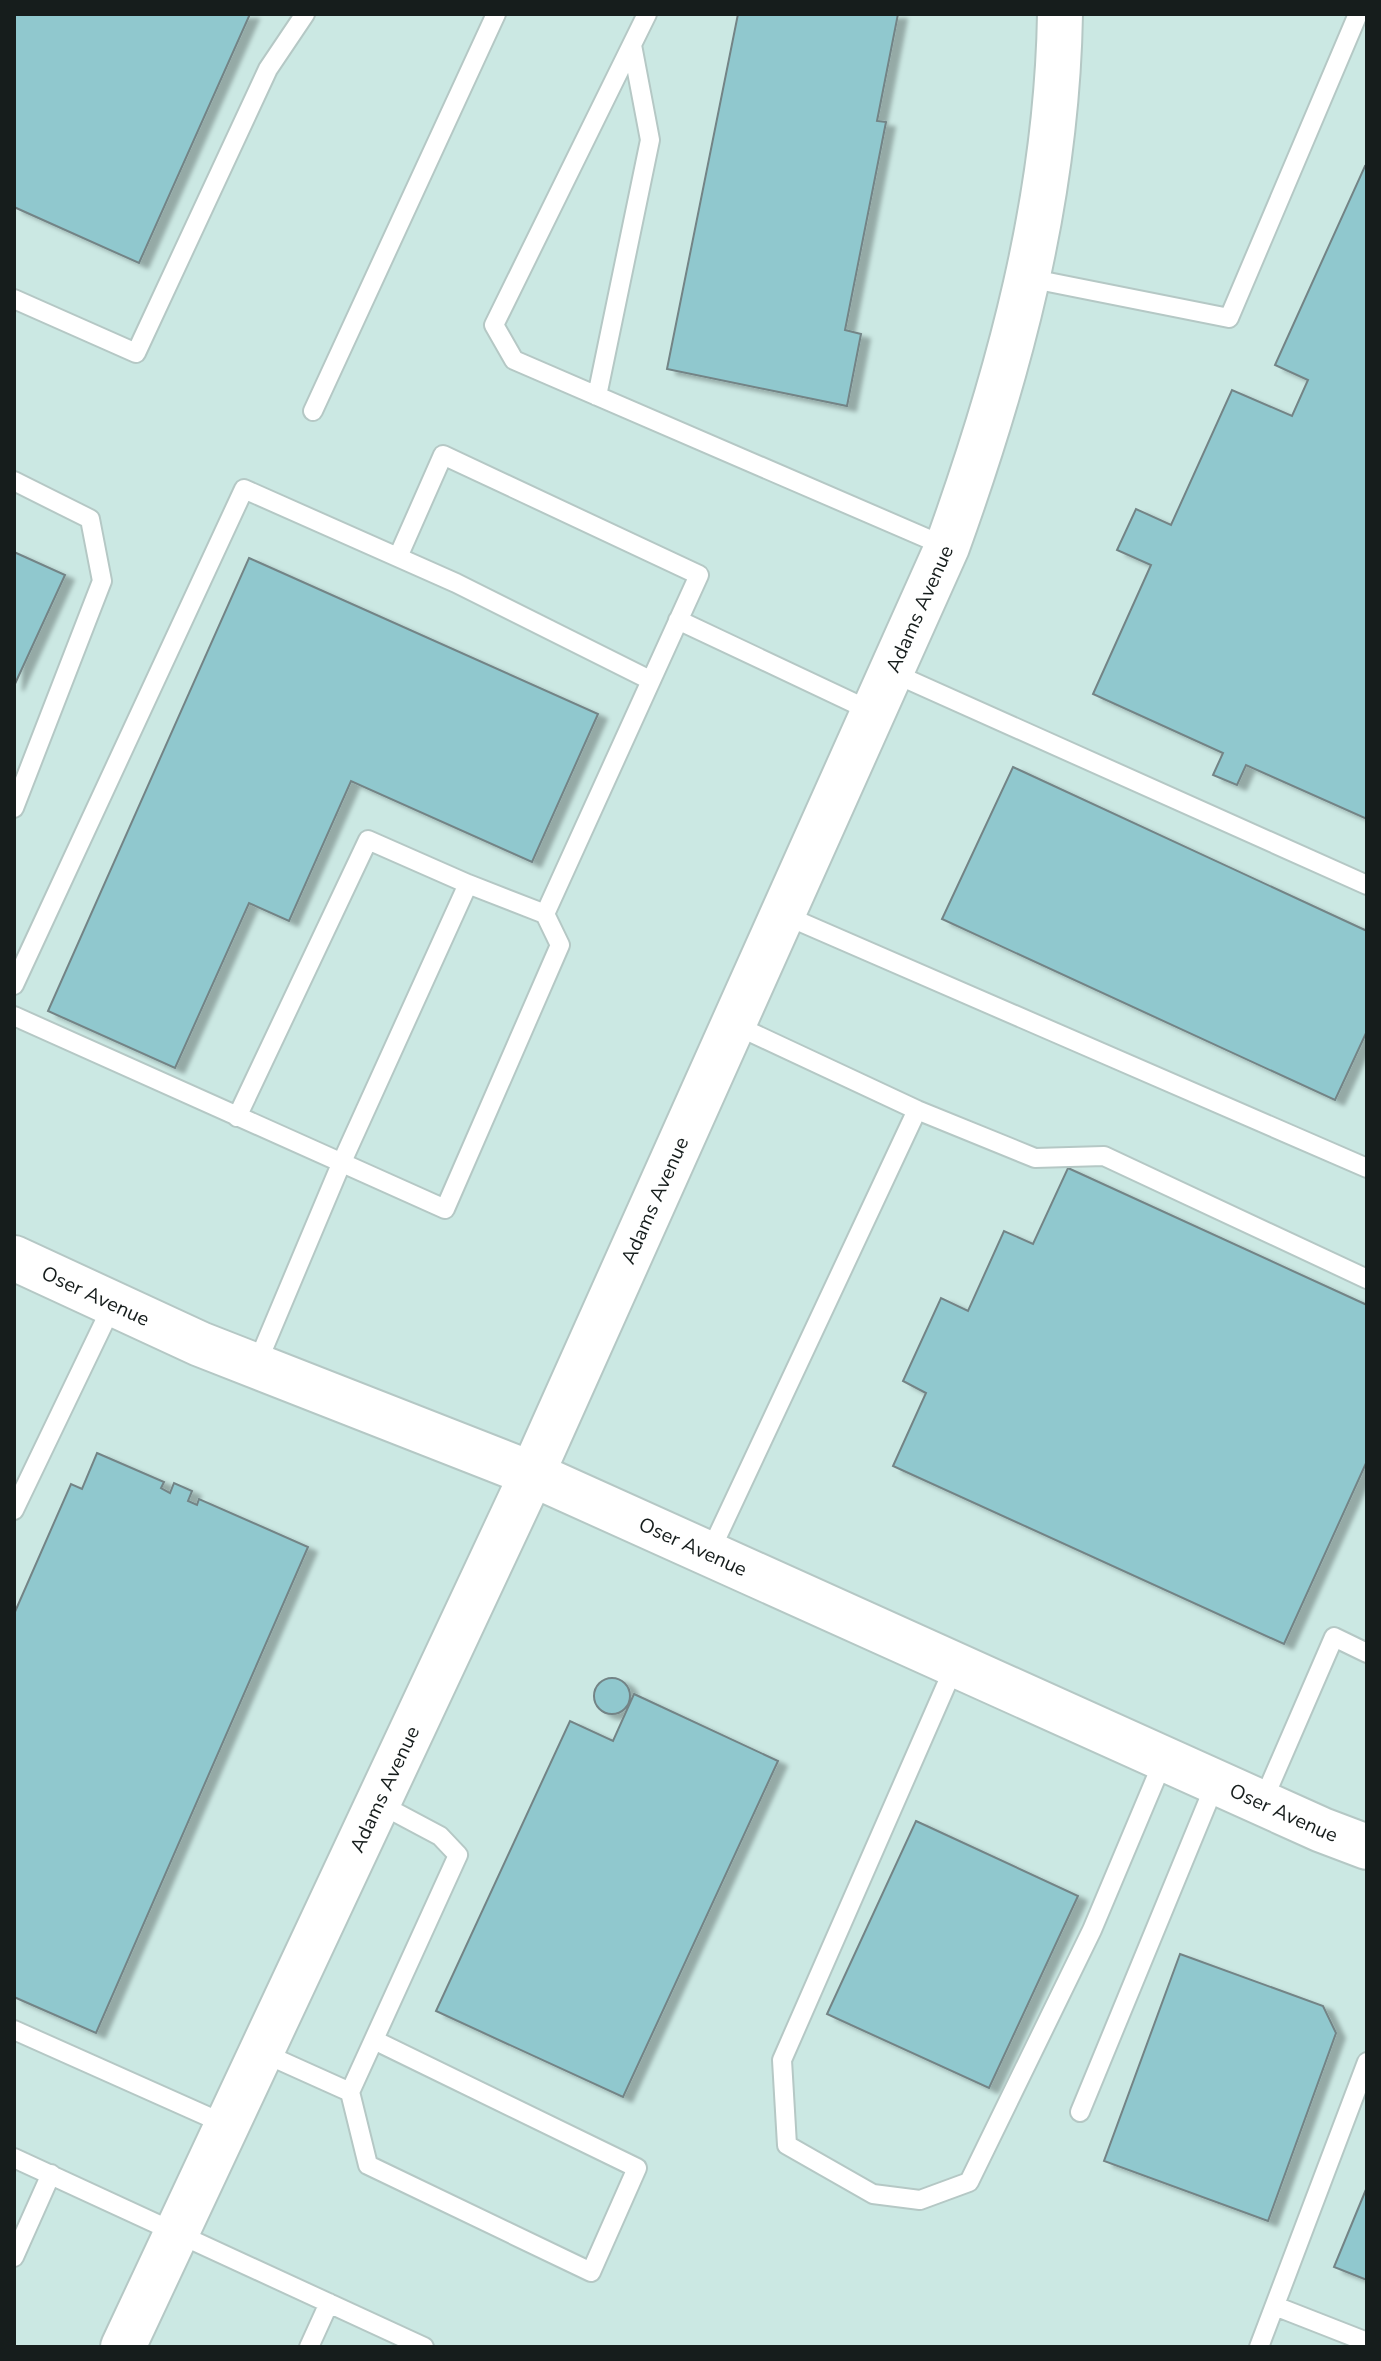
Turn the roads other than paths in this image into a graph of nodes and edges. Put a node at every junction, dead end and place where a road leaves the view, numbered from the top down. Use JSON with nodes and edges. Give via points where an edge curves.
{"nodes":[{"id":1,"x":305,"y":14,"type":"edge"},
{"id":2,"x":496,"y":14,"type":"edge"},
{"id":3,"x":647,"y":14,"type":"edge"},
{"id":4,"x":1060,"y":14,"type":"edge"},
{"id":5,"x":1359,"y":14,"type":"edge"},
{"id":6,"x":1367,"y":18,"type":"edge"},
{"id":7,"x":632,"y":45,"type":"junction"},
{"id":8,"x":1028,"y":278,"type":"junction"},
{"id":9,"x":14,"y":299,"type":"edge"},
{"id":10,"x":597,"y":396,"type":"junction"},
{"id":11,"x":313,"y":411,"type":"dead end"},
{"id":12,"x":14,"y":481,"type":"edge"},
{"id":13,"x":947,"y":547,"type":"junction"},
{"id":14,"x":398,"y":557,"type":"junction"},
{"id":15,"x":678,"y":620,"type":"junction"},
{"id":16,"x":891,"y":672,"type":"junction"},
{"id":17,"x":650,"y":680,"type":"junction"},
{"id":18,"x":873,"y":712,"type":"junction"},
{"id":19,"x":14,"y":808,"type":"edge"},
{"id":20,"x":468,"y":884,"type":"junction"},
{"id":21,"x":1367,"y":885,"type":"edge"},
{"id":22,"x":545,"y":914,"type":"junction"},
{"id":23,"x":782,"y":914,"type":"junction"},
{"id":24,"x":14,"y":985,"type":"edge"},
{"id":25,"x":14,"y":1016,"type":"edge"},
{"id":26,"x":733,"y":1024,"type":"junction"},
{"id":27,"x":917,"y":1110,"type":"junction"},
{"id":28,"x":237,"y":1117,"type":"junction"},
{"id":29,"x":341,"y":1164,"type":"junction"},
{"id":30,"x":1367,"y":1168,"type":"edge"},
{"id":31,"x":14,"y":1258,"type":"edge"},
{"id":32,"x":1367,"y":1279,"type":"edge"},
{"id":33,"x":113,"y":1304,"type":"junction"},
{"id":34,"x":256,"y":1366,"type":"junction"},
{"id":35,"x":532,"y":1474,"type":"junction"},
{"id":36,"x":14,"y":1510,"type":"edge"},
{"id":37,"x":709,"y":1554,"type":"junction"},
{"id":38,"x":1367,"y":1653,"type":"edge"},
{"id":39,"x":955,"y":1665,"type":"junction"},
{"id":40,"x":1164,"y":1759,"type":"junction"},
{"id":41,"x":1216,"y":1782,"type":"junction"},
{"id":42,"x":378,"y":1803,"type":"junction"},
{"id":43,"x":1262,"y":1803,"type":"junction"},
{"id":44,"x":1367,"y":1847,"type":"edge"},
{"id":45,"x":14,"y":2030,"type":"edge"},
{"id":46,"x":374,"y":2040,"type":"junction"},
{"id":47,"x":261,"y":2052,"type":"junction"},
{"id":48,"x":1367,"y":2062,"type":"edge"},
{"id":49,"x":350,"y":2092,"type":"junction"},
{"id":50,"x":1080,"y":2112,"type":"dead end"},
{"id":51,"x":227,"y":2125,"type":"junction"},
{"id":52,"x":14,"y":2158,"type":"edge"},
{"id":53,"x":51,"y":2174,"type":"junction"},
{"id":54,"x":177,"y":2232,"type":"junction"},
{"id":55,"x":14,"y":2257,"type":"edge"},
{"id":56,"x":329,"y":2303,"type":"junction"},
{"id":57,"x":1275,"y":2306,"type":"junction"},
{"id":58,"x":1367,"y":2342,"type":"edge"},
{"id":59,"x":123,"y":2347,"type":"edge"},
{"id":60,"x":309,"y":2347,"type":"edge"},
{"id":61,"x":424,"y":2347,"type":"edge"},
{"id":62,"x":1259,"y":2347,"type":"edge"}],
"edges":[{"from":1,"to":9,"type":"lane","via":[[268,69],[136,353]]},
{"from":2,"to":11,"type":"lane"},
{"from":3,"to":7,"type":"lane"},
{"from":4,"to":8,"type":"street","name":"Adams Avenue","via":[[1043,209]]},
{"from":5,"to":6,"type":"lane"},
{"from":5,"to":8,"type":"lane","via":[[1229,318]]},
{"from":7,"to":10,"type":"lane","via":[[650,140]]},
{"from":7,"to":10,"type":"lane","via":[[494,325],[514,360]]},
{"from":8,"to":13,"type":"street","name":"Adams Avenue","via":[[982,449]]},
{"from":10,"to":13,"type":"lane"},
{"from":12,"to":19,"type":"lane","via":[[90,519],[102,581]]},
{"from":13,"to":16,"type":"street","name":"Adams Avenue"},
{"from":14,"to":15,"type":"lane","via":[[443,455],[699,575]]},
{"from":14,"to":17,"type":"lane"},
{"from":14,"to":24,"type":"lane","via":[[244,489]]},
{"from":15,"to":17,"type":"lane"},
{"from":15,"to":18,"type":"lane"},
{"from":16,"to":18,"type":"street","name":"Adams Avenue"},
{"from":16,"to":21,"type":"lane"},
{"from":17,"to":22,"type":"lane"},
{"from":18,"to":23,"type":"street","name":"Adams Avenue"},
{"from":20,"to":22,"type":"lane"},
{"from":20,"to":28,"type":"lane","via":[[368,840]]},
{"from":20,"to":29,"type":"lane"},
{"from":22,"to":29,"type":"lane","via":[[560,945],[445,1209]]},
{"from":23,"to":26,"type":"street","name":"Adams Avenue"},
{"from":23,"to":30,"type":"lane"},
{"from":25,"to":28,"type":"lane"},
{"from":26,"to":27,"type":"lane"},
{"from":26,"to":35,"type":"street","name":"Adams Avenue"},
{"from":27,"to":32,"type":"lane","via":[[1035,1158],[1104,1156]]},
{"from":27,"to":37,"type":"lane"},
{"from":28,"to":29,"type":"lane"},
{"from":29,"to":34,"type":"lane"},
{"from":31,"to":33,"type":"street","name":"Oser Avenue"},
{"from":33,"to":34,"type":"street","name":"Oser Avenue"},
{"from":33,"to":36,"type":"lane"},
{"from":34,"to":35,"type":"street","name":"Oser Avenue"},
{"from":35,"to":37,"type":"street","name":"Oser Avenue"},
{"from":35,"to":42,"type":"street","name":"Adams Avenue"},
{"from":37,"to":39,"type":"street","name":"Oser Avenue"},
{"from":38,"to":43,"type":"lane","via":[[1334,1637]]},
{"from":39,"to":40,"type":"street","name":"Oser Avenue"},
{"from":39,"to":40,"type":"lane","via":[[782,2060],[787,2145],[873,2194],[920,2200],[969,2182],[1092,1930]]},
{"from":40,"to":41,"type":"street","name":"Oser Avenue"},
{"from":41,"to":43,"type":"street","name":"Oser Avenue"},
{"from":41,"to":50,"type":"lane"},
{"from":42,"to":46,"type":"lane","via":[[440,1836],[458,1855]]},
{"from":42,"to":47,"type":"street","name":"Adams Avenue"},
{"from":43,"to":44,"type":"street","name":"Oser Avenue"},
{"from":45,"to":51,"type":"lane"},
{"from":46,"to":49,"type":"lane"},
{"from":46,"to":49,"type":"lane","via":[[637,2168],[591,2272],[368,2165]]},
{"from":47,"to":49,"type":"lane"},
{"from":47,"to":51,"type":"street","name":"Adams Avenue"},
{"from":48,"to":57,"type":"lane"},
{"from":51,"to":54,"type":"street","name":"Adams Avenue"},
{"from":52,"to":53,"type":"lane"},
{"from":53,"to":54,"type":"lane"},
{"from":53,"to":55,"type":"lane"},
{"from":54,"to":56,"type":"lane"},
{"from":54,"to":59,"type":"street","name":"Adams Avenue"},
{"from":56,"to":60,"type":"lane"},
{"from":56,"to":61,"type":"lane"},
{"from":57,"to":58,"type":"lane"},
{"from":57,"to":62,"type":"lane"}]}
